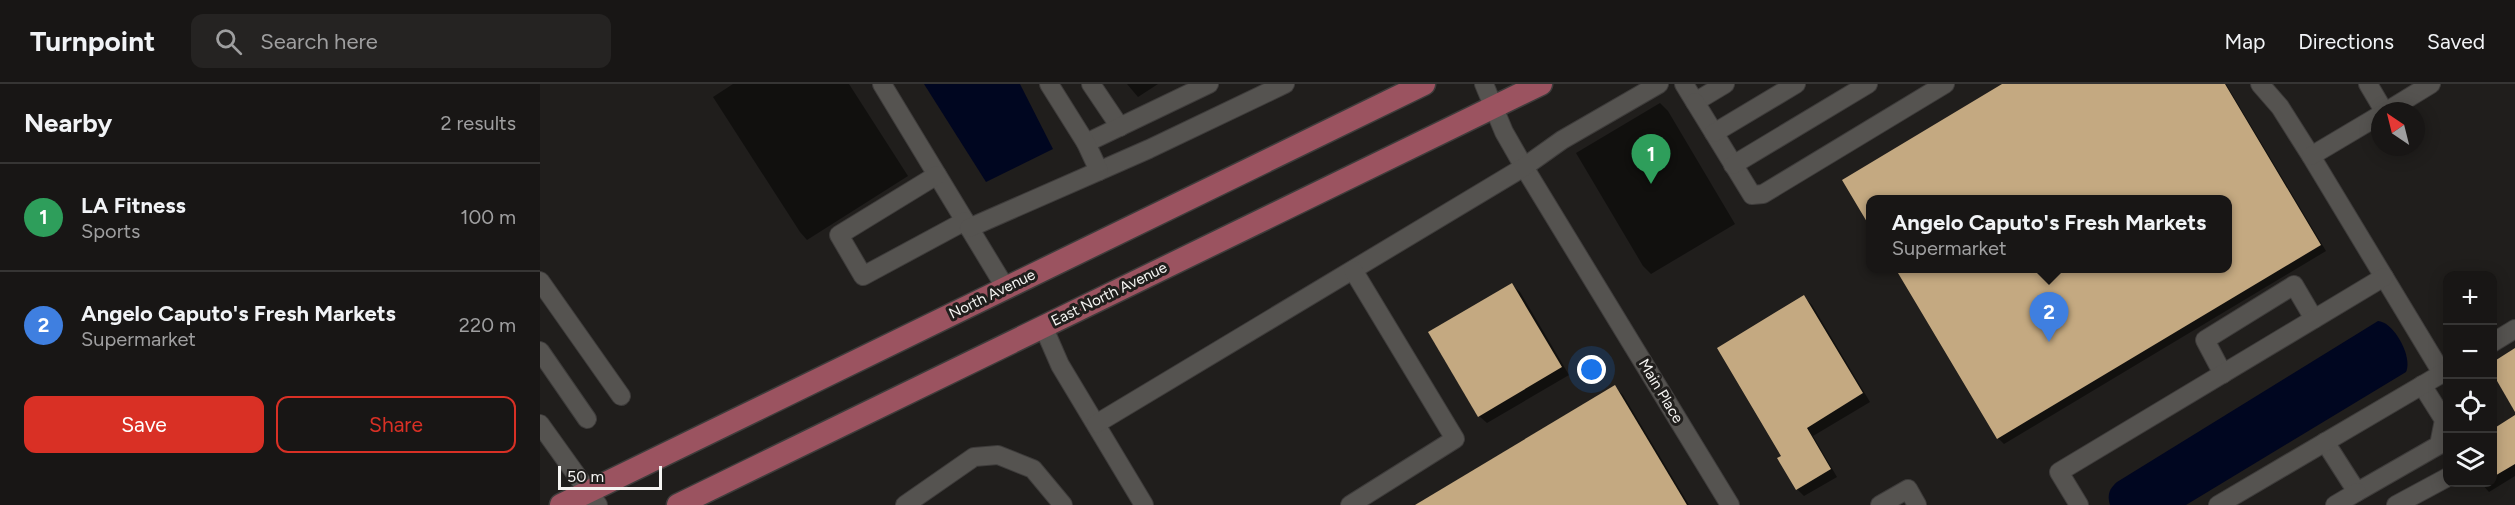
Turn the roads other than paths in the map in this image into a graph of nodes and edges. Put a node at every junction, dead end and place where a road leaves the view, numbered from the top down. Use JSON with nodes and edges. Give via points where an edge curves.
{"nodes":[{"id":1,"x":882,"y":84,"type":"edge"},
{"id":2,"x":1049,"y":84,"type":"edge"},
{"id":3,"x":1091,"y":84,"type":"edge"},
{"id":4,"x":1209,"y":84,"type":"edge"},
{"id":5,"x":1285,"y":84,"type":"edge"},
{"id":6,"x":1424,"y":84,"type":"edge"},
{"id":7,"x":1484,"y":84,"type":"edge"},
{"id":8,"x":1541,"y":84,"type":"edge"},
{"id":9,"x":1659,"y":84,"type":"edge"},
{"id":10,"x":1684,"y":84,"type":"edge"},
{"id":11,"x":1725,"y":84,"type":"edge"},
{"id":12,"x":1796,"y":84,"type":"edge"},
{"id":13,"x":1868,"y":84,"type":"edge"},
{"id":14,"x":1945,"y":84,"type":"edge"},
{"id":15,"x":2260,"y":84,"type":"edge"},
{"id":16,"x":2368,"y":84,"type":"edge"},
{"id":17,"x":2431,"y":84,"type":"edge"},
{"id":18,"x":1695,"y":102,"type":"junction"},
{"id":19,"x":2380,"y":102,"type":"edge"},
{"id":20,"x":2401,"y":102,"type":"edge"},
{"id":21,"x":1494,"y":107,"type":"junction"},
{"id":22,"x":2371,"y":120,"type":"edge"},
{"id":23,"x":1120,"y":127,"type":"junction"},
{"id":24,"x":1714,"y":133,"type":"junction"},
{"id":25,"x":1086,"y":143,"type":"junction"},
{"id":26,"x":2311,"y":156,"type":"junction"},
{"id":27,"x":1733,"y":165,"type":"junction"},
{"id":28,"x":1524,"y":167,"type":"junction"},
{"id":29,"x":1099,"y":171,"type":"junction"},
{"id":30,"x":937,"y":174,"type":"junction"},
{"id":31,"x":967,"y":225,"type":"junction"},
{"id":32,"x":1353,"y":270,"type":"junction"},
{"id":33,"x":2384,"y":277,"type":"junction"},
{"id":34,"x":540,"y":281,"type":"edge"},
{"id":35,"x":1005,"y":287,"type":"junction"},
{"id":36,"x":547,"y":307,"type":"edge"},
{"id":37,"x":2314,"y":320,"type":"junction"},
{"id":38,"x":1043,"y":326,"type":"junction"},
{"id":39,"x":2515,"y":329,"type":"edge"},
{"id":40,"x":2497,"y":340,"type":"edge"},
{"id":41,"x":540,"y":351,"type":"edge"},
{"id":42,"x":2443,"y":369,"type":"edge"},
{"id":43,"x":2443,"y":373,"type":"edge"},
{"id":44,"x":2223,"y":374,"type":"junction"},
{"id":45,"x":2422,"y":385,"type":"junction"},
{"id":46,"x":621,"y":396,"type":"dead end"},
{"id":47,"x":2443,"y":415,"type":"edge"},
{"id":48,"x":587,"y":418,"type":"dead end"},
{"id":49,"x":540,"y":424,"type":"edge"},
{"id":50,"x":1096,"y":424,"type":"junction"},
{"id":51,"x":2325,"y":442,"type":"junction"},
{"id":52,"x":2443,"y":452,"type":"edge"},
{"id":53,"x":2443,"y":480,"type":"edge"},
{"id":54,"x":2357,"y":492,"type":"junction"},
{"id":55,"x":593,"y":498,"type":"edge"},
{"id":56,"x":561,"y":505,"type":"edge"},
{"id":57,"x":678,"y":505,"type":"edge"},
{"id":58,"x":905,"y":505,"type":"edge"},
{"id":59,"x":1063,"y":505,"type":"edge"},
{"id":60,"x":1144,"y":505,"type":"edge"},
{"id":61,"x":1350,"y":505,"type":"edge"},
{"id":62,"x":1730,"y":505,"type":"edge"},
{"id":63,"x":1880,"y":505,"type":"edge"},
{"id":64,"x":1917,"y":505,"type":"edge"},
{"id":65,"x":2079,"y":505,"type":"edge"},
{"id":66,"x":2218,"y":505,"type":"edge"},
{"id":67,"x":2335,"y":505,"type":"edge"},
{"id":68,"x":2396,"y":505,"type":"edge"}],
"edges":[{"from":1,"to":30,"type":"street"},
{"from":2,"to":25,"type":"street"},
{"from":3,"to":23,"type":"street"},
{"from":4,"to":23,"type":"street"},
{"from":5,"to":29,"type":"street"},
{"from":6,"to":35,"type":"main road","name":"North Avenue"},
{"from":7,"to":21,"type":"street","name":"Main Place"},
{"from":8,"to":21,"type":"main road","name":"East North Avenue"},
{"from":9,"to":28,"type":"street","via":[[1562,140]]},
{"from":10,"to":18,"type":"street"},
{"from":11,"to":18,"type":"street"},
{"from":12,"to":24,"type":"street"},
{"from":13,"to":27,"type":"street"},
{"from":14,"to":27,"type":"street","via":[[1763,194],[1752,195]]},
{"from":15,"to":26,"type":"street","via":[[2280,107]]},
{"from":16,"to":19,"type":"street"},
{"from":17,"to":20,"type":"street"},
{"from":18,"to":24,"type":"street"},
{"from":21,"to":28,"type":"street","name":"Main Place"},
{"from":21,"to":38,"type":"main road","name":"East North Avenue"},
{"from":22,"to":26,"type":"street"},
{"from":23,"to":25,"type":"street"},
{"from":24,"to":27,"type":"street"},
{"from":25,"to":29,"type":"street"},
{"from":26,"to":33,"type":"street"},
{"from":28,"to":32,"type":"street"},
{"from":28,"to":62,"type":"street","name":"Main Place"},
{"from":29,"to":31,"type":"street"},
{"from":30,"to":31,"type":"street"},
{"from":30,"to":31,"type":"street","via":[[839,235],[863,276]]},
{"from":31,"to":35,"type":"street"},
{"from":32,"to":50,"type":"street"},
{"from":32,"to":61,"type":"street","via":[[1455,439]]},
{"from":33,"to":37,"type":"street"},
{"from":33,"to":42,"type":"street"},
{"from":34,"to":36,"type":"street"},
{"from":35,"to":55,"type":"main road","name":"North Avenue"},
{"from":36,"to":46,"type":"street"},
{"from":37,"to":44,"type":"street"},
{"from":37,"to":44,"type":"street","via":[[2294,285],[2205,340]]},
{"from":38,"to":50,"type":"street","via":[[1060,365]]},
{"from":38,"to":57,"type":"main road","name":"East North Avenue"},
{"from":39,"to":40,"type":"street"},
{"from":41,"to":48,"type":"street"},
{"from":43,"to":45,"type":"street"},
{"from":44,"to":65,"type":"street","via":[[2059,472]]},
{"from":45,"to":47,"type":"street"},
{"from":45,"to":51,"type":"street"},
{"from":49,"to":55,"type":"street"},
{"from":50,"to":60,"type":"street"},
{"from":51,"to":54,"type":"street"},
{"from":51,"to":66,"type":"street"},
{"from":52,"to":54,"type":"street"},
{"from":53,"to":68,"type":"street"},
{"from":54,"to":67,"type":"street"},
{"from":55,"to":56,"type":"main road","name":"North Avenue"},
{"from":58,"to":59,"type":"street","via":[[974,457],[998,455],[1034,469]]},
{"from":63,"to":64,"type":"street","via":[[1908,489]]}]}
